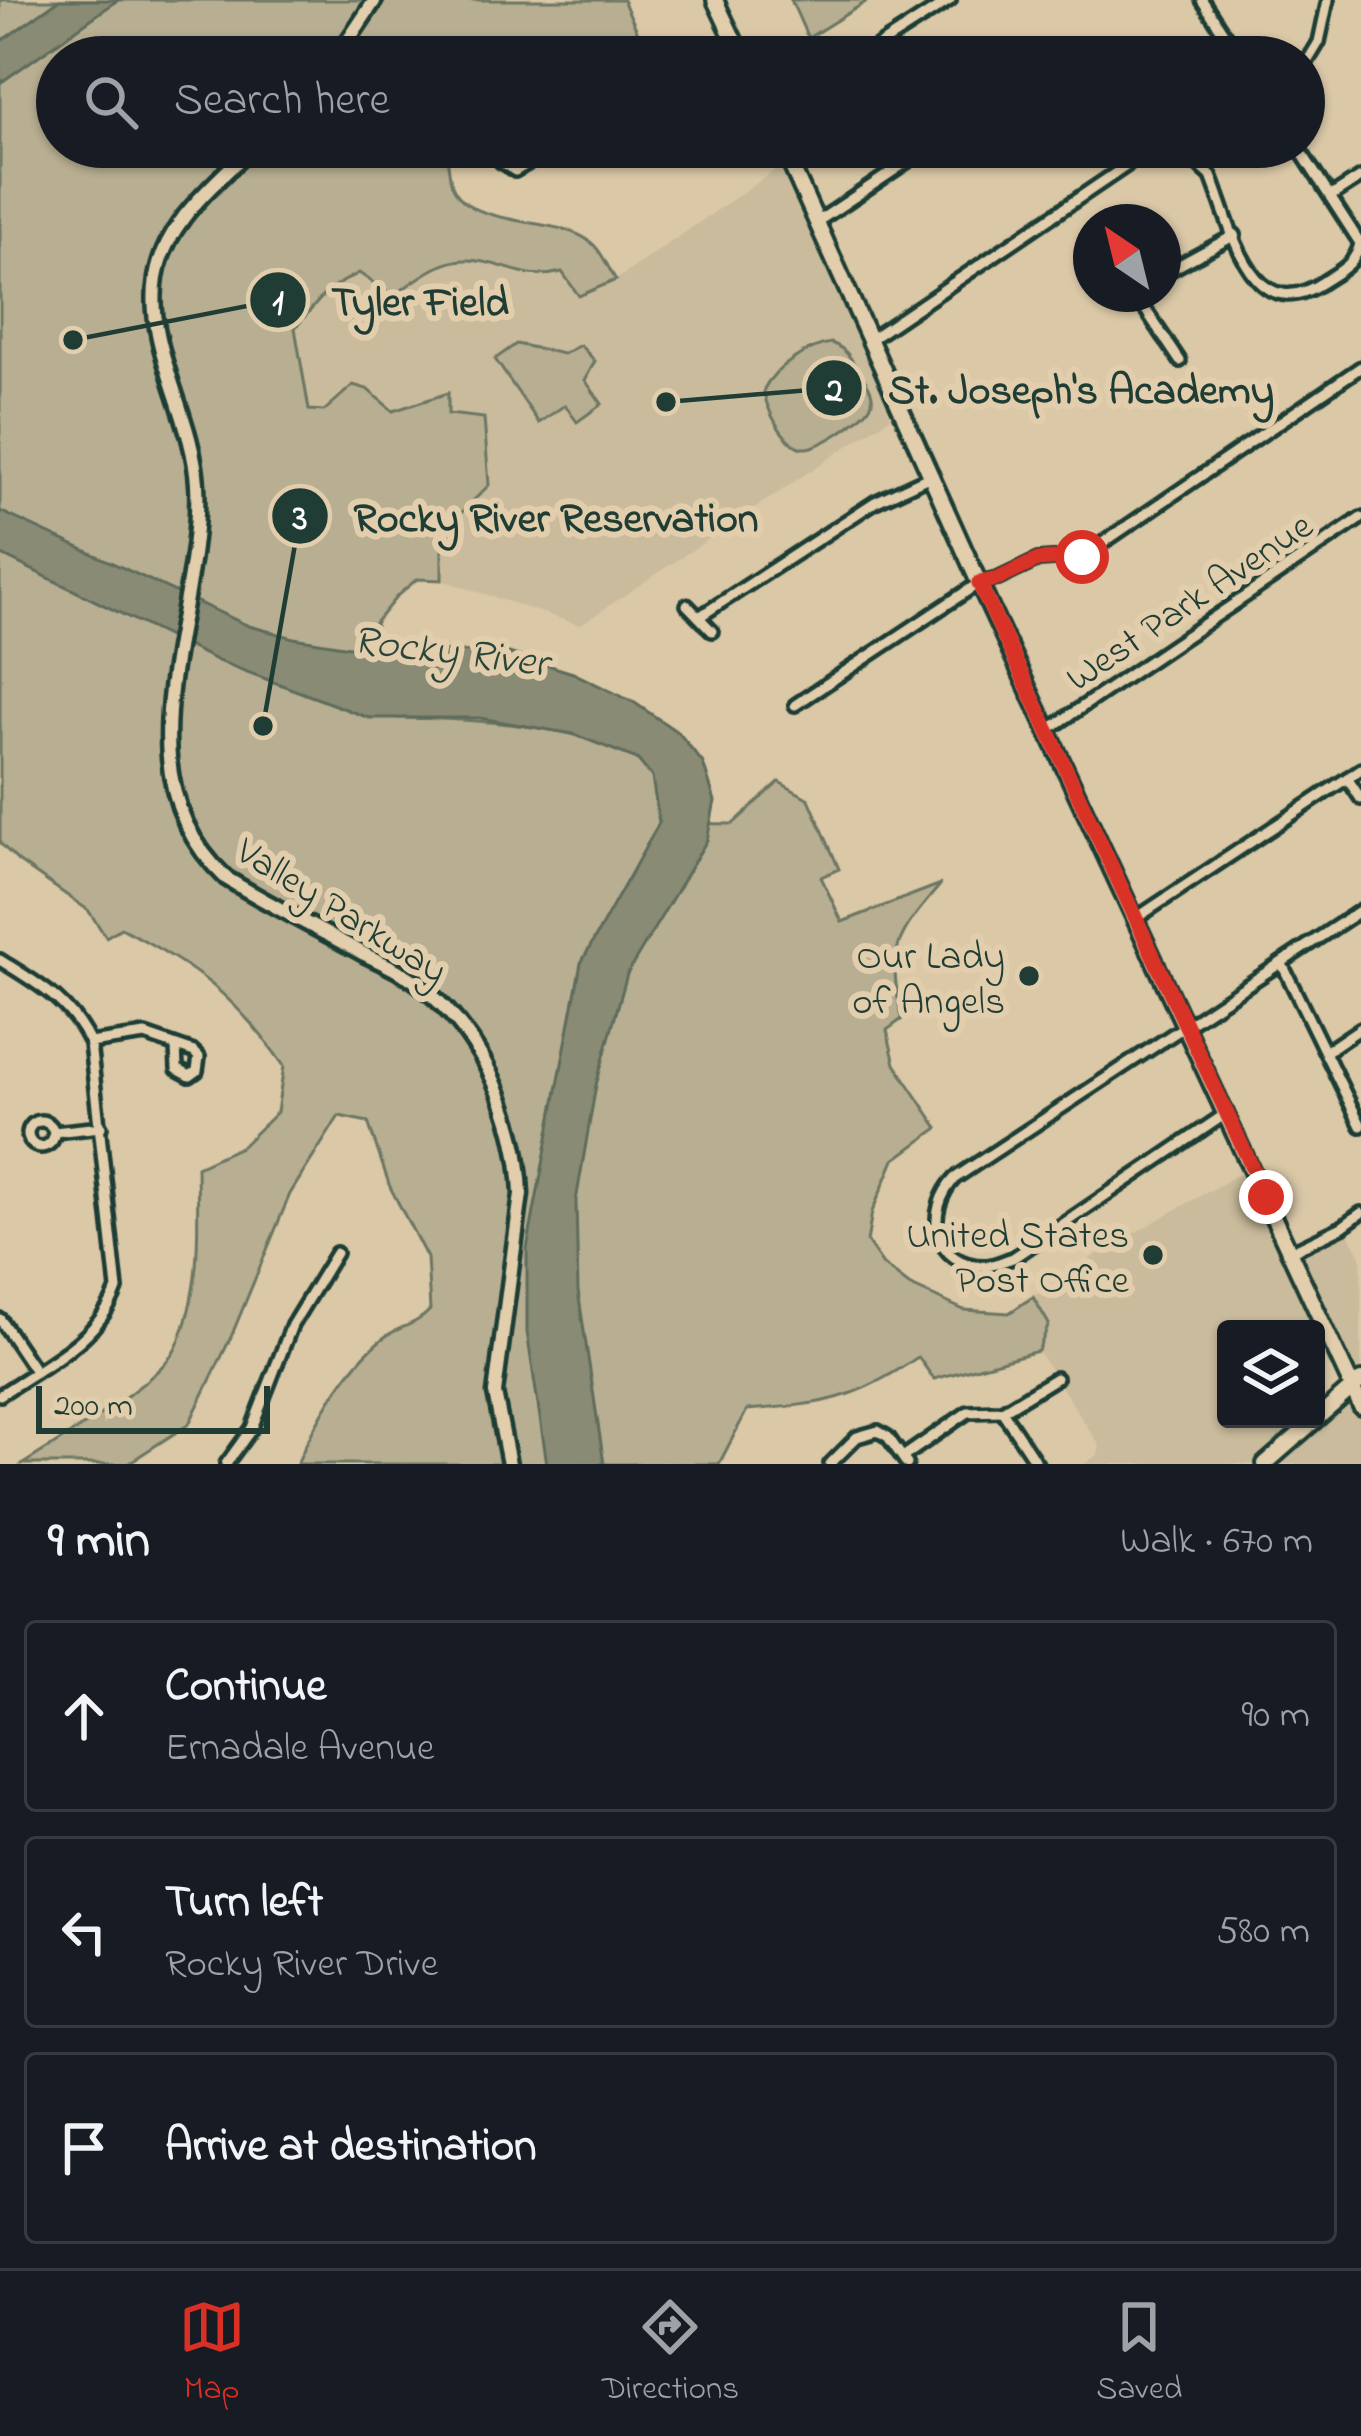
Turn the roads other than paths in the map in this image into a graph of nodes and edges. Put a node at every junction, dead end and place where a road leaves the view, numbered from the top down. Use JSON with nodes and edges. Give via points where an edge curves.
{"nodes":[{"id":1,"x":375,"y":0,"type":"edge"},
{"id":2,"x":716,"y":0,"type":"edge"},
{"id":3,"x":950,"y":0,"type":"edge"},
{"id":4,"x":1202,"y":0,"type":"edge"},
{"id":5,"x":1328,"y":0,"type":"edge"},
{"id":6,"x":351,"y":36,"type":"edge"},
{"id":7,"x":732,"y":36,"type":"edge"},
{"id":8,"x":894,"y":36,"type":"edge"},
{"id":9,"x":1225,"y":36,"type":"edge"},
{"id":10,"x":1320,"y":36,"type":"edge"},
{"id":11,"x":231,"y":168,"type":"edge"},
{"id":12,"x":793,"y":168,"type":"edge"},
{"id":13,"x":898,"y":168,"type":"edge"},
{"id":14,"x":1123,"y":168,"type":"edge"},
{"id":15,"x":1202,"y":168,"type":"edge"},
{"id":16,"x":1312,"y":168,"type":"edge"},
{"id":17,"x":1361,"y":177,"type":"edge"},
{"id":18,"x":1331,"y":196,"type":"junction"},
{"id":19,"x":818,"y":222,"type":"junction"},
{"id":20,"x":1235,"y":235,"type":"junction"},
{"id":21,"x":1181,"y":264,"type":"edge"},
{"id":22,"x":1147,"y":312,"type":"edge"},
{"id":23,"x":871,"y":339,"type":"junction"},
{"id":24,"x":1180,"y":361,"type":"dead end"},
{"id":25,"x":1361,"y":367,"type":"edge"},
{"id":26,"x":932,"y":475,"type":"junction"},
{"id":27,"x":1361,"y":518,"type":"edge"},
{"id":28,"x":979,"y":583,"type":"junction"},
{"id":29,"x":687,"y":605,"type":"dead end"},
{"id":30,"x":699,"y":617,"type":"junction"},
{"id":31,"x":712,"y":631,"type":"dead end"},
{"id":32,"x":795,"y":705,"type":"dead end"},
{"id":33,"x":1048,"y":730,"type":"junction"},
{"id":34,"x":1361,"y":769,"type":"edge"},
{"id":35,"x":1347,"y":778,"type":"junction"},
{"id":36,"x":1361,"y":799,"type":"edge"},
{"id":37,"x":1361,"y":910,"type":"edge"},
{"id":38,"x":1135,"y":919,"type":"junction"},
{"id":39,"x":0,"y":961,"type":"edge"},
{"id":40,"x":1282,"y":964,"type":"junction"},
{"id":41,"x":1185,"y":1026,"type":"junction"},
{"id":42,"x":1361,"y":1028,"type":"edge"},
{"id":43,"x":90,"y":1043,"type":"junction"},
{"id":44,"x":176,"y":1046,"type":"dead end"},
{"id":45,"x":1327,"y":1051,"type":"junction"},
{"id":46,"x":1227,"y":1113,"type":"junction"},
{"id":47,"x":1361,"y":1126,"type":"edge"},
{"id":48,"x":101,"y":1127,"type":"junction"},
{"id":49,"x":54,"y":1132,"type":"dead end"},
{"id":50,"x":1361,"y":1213,"type":"edge"},
{"id":51,"x":1290,"y":1252,"type":"junction"},
{"id":52,"x":336,"y":1253,"type":"dead end"},
{"id":53,"x":0,"y":1319,"type":"edge"},
{"id":54,"x":35,"y":1371,"type":"junction"},
{"id":55,"x":1055,"y":1378,"type":"dead end"},
{"id":56,"x":1357,"y":1384,"type":"edge"},
{"id":57,"x":0,"y":1395,"type":"edge"},
{"id":58,"x":1361,"y":1406,"type":"edge"},
{"id":59,"x":1002,"y":1412,"type":"junction"},
{"id":60,"x":905,"y":1461,"type":"edge"},
{"id":61,"x":226,"y":1464,"type":"edge"},
{"id":62,"x":509,"y":1464,"type":"edge"},
{"id":63,"x":830,"y":1464,"type":"edge"},
{"id":64,"x":1036,"y":1464,"type":"edge"},
{"id":65,"x":1265,"y":1464,"type":"edge"}],
"edges":[{"from":1,"to":6,"type":"street"},
{"from":2,"to":7,"type":"main road"},
{"from":3,"to":8,"type":"street"},
{"from":4,"to":9,"type":"street"},
{"from":5,"to":10,"type":"street"},
{"from":11,"to":62,"type":"street","name":"Valley Parkway","via":[[175,229],[154,300],[194,452],[198,509],[166,714],[172,776],[206,859],[226,878],[417,982],[487,1064],[514,1135],[521,1194],[495,1393]]},
{"from":12,"to":19,"type":"main road"},
{"from":13,"to":19,"type":"street"},
{"from":14,"to":23,"type":"street"},
{"from":15,"to":20,"type":"street"},
{"from":16,"to":18,"type":"street"},
{"from":17,"to":18,"type":"street"},
{"from":18,"to":20,"type":"street","via":[[1355,231],[1357,257],[1304,295],[1264,289]]},
{"from":19,"to":23,"type":"main road"},
{"from":20,"to":21,"type":"street"},
{"from":22,"to":24,"type":"street"},
{"from":23,"to":26,"type":"main road"},
{"from":25,"to":28,"type":"street","via":[[1082,557],[1038,560]]},
{"from":26,"to":28,"type":"main road"},
{"from":26,"to":30,"type":"street","via":[[874,502]]},
{"from":27,"to":33,"type":"street","name":"West Park Avenue"},
{"from":28,"to":32,"type":"street"},
{"from":28,"to":33,"type":"main road"},
{"from":29,"to":30,"type":"street"},
{"from":30,"to":31,"type":"street"},
{"from":33,"to":38,"type":"main road"},
{"from":34,"to":35,"type":"street"},
{"from":35,"to":36,"type":"street"},
{"from":35,"to":38,"type":"street"},
{"from":37,"to":40,"type":"street"},
{"from":38,"to":41,"type":"main road"},
{"from":39,"to":43,"type":"street","via":[[54,993]]},
{"from":40,"to":41,"type":"street"},
{"from":40,"to":45,"type":"street"},
{"from":41,"to":46,"type":"main road"},
{"from":41,"to":46,"type":"street","via":[[956,1178],[936,1206],[939,1239],[964,1262],[1013,1258]]},
{"from":42,"to":45,"type":"street"},
{"from":43,"to":44,"type":"street","via":[[131,1034]]},
{"from":43,"to":48,"type":"street"},
{"from":45,"to":47,"type":"street"},
{"from":46,"to":51,"type":"main road"},
{"from":48,"to":49,"type":"street"},
{"from":48,"to":54,"type":"street","via":[[117,1288],[90,1334]]},
{"from":50,"to":51,"type":"street"},
{"from":51,"to":56,"type":"main road"},
{"from":52,"to":61,"type":"street","via":[[292,1325],[252,1428]]},
{"from":53,"to":54,"type":"street"},
{"from":54,"to":57,"type":"street"},
{"from":55,"to":59,"type":"street"},
{"from":56,"to":58,"type":"main road"},
{"from":56,"to":65,"type":"main road"},
{"from":59,"to":60,"type":"street","via":[[968,1412]]},
{"from":59,"to":64,"type":"street"},
{"from":60,"to":63,"type":"street","via":[[888,1437],[866,1431]]}]}
